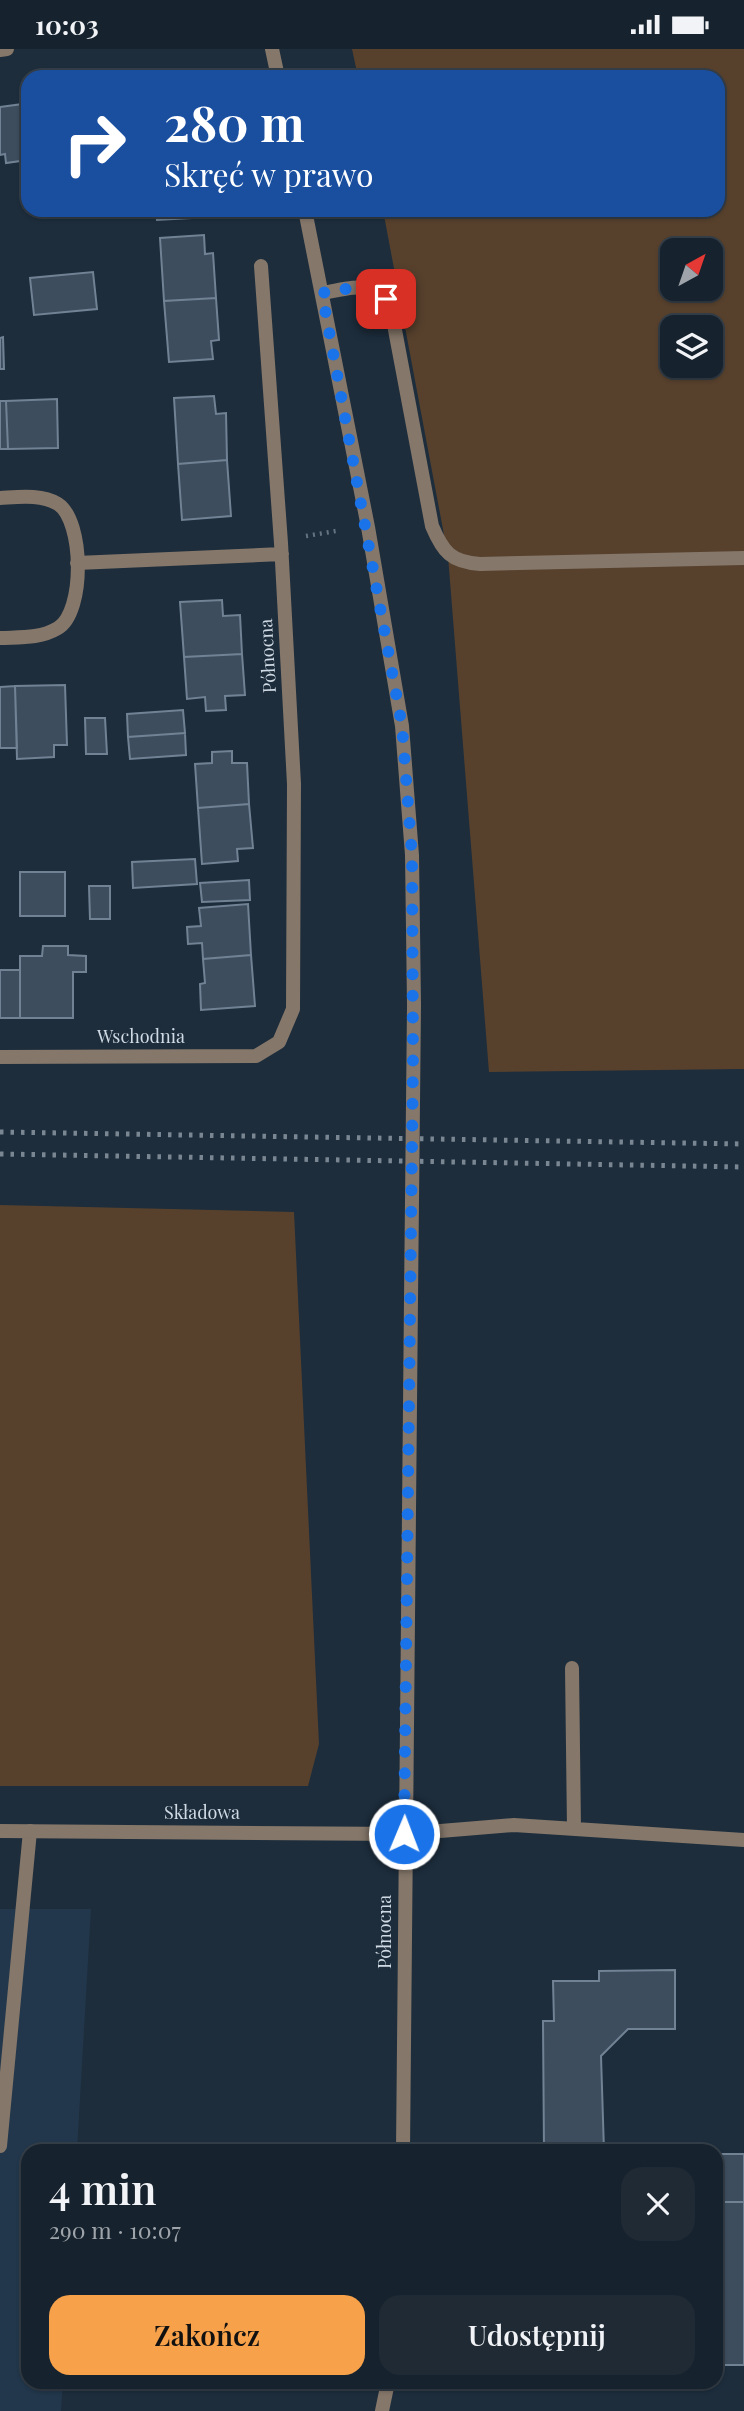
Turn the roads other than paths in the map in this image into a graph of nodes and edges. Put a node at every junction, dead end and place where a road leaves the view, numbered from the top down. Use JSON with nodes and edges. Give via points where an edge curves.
{"nodes":[{"id":1,"x":7,"y":49,"type":"edge"},
{"id":2,"x":272,"y":49,"type":"edge"},
{"id":3,"x":0,"y":50,"type":"edge"},
{"id":4,"x":276,"y":70,"type":"edge"},
{"id":5,"x":306,"y":217,"type":"edge"},
{"id":6,"x":261,"y":266,"type":"dead end"},
{"id":7,"x":322,"y":293,"type":"junction"},
{"id":8,"x":0,"y":498,"type":"edge"},
{"id":9,"x":282,"y":554,"type":"junction"},
{"id":10,"x":744,"y":558,"type":"edge"},
{"id":11,"x":77,"y":563,"type":"junction"},
{"id":12,"x":0,"y":638,"type":"edge"},
{"id":13,"x":279,"y":1042,"type":"joint"},
{"id":14,"x":0,"y":1058,"type":"edge"},
{"id":15,"x":572,"y":1668,"type":"dead end"},
{"id":16,"x":574,"y":1829,"type":"junction"},
{"id":17,"x":0,"y":1831,"type":"edge"},
{"id":18,"x":30,"y":1831,"type":"junction"},
{"id":19,"x":404,"y":1834,"type":"junction"},
{"id":20,"x":744,"y":1840,"type":"edge"},
{"id":21,"x":403,"y":2144,"type":"edge"},
{"id":22,"x":0,"y":2146,"type":"edge"},
{"id":23,"x":387,"y":2389,"type":"edge"},
{"id":24,"x":382,"y":2411,"type":"edge"}],
"edges":[{"from":1,"to":3,"type":"street"},
{"from":2,"to":4,"type":"street"},
{"from":5,"to":7,"type":"street","name":"Północna"},
{"from":6,"to":9,"type":"street","name":"Północna"},
{"from":7,"to":10,"type":"street","via":[[358,287],[375,289],[386,299],[393,314],[432,526],[448,556],[480,564]]},
{"from":7,"to":19,"type":"street","name":"Północna","bridge":true,"via":[[402,726],[412,855]]},
{"from":8,"to":11,"type":"street","via":[[36,497],[60,505],[73,526]]},
{"from":9,"to":11,"type":"street"},
{"from":9,"to":13,"type":"street","name":"Północna","via":[[294,784],[293,1009]]},
{"from":11,"to":12,"type":"street","via":[[76,605],[60,627],[35,637]]},
{"from":13,"to":14,"type":"street","name":"Wschodnia","via":[[256,1056]]},
{"from":15,"to":16,"type":"street"},
{"from":16,"to":19,"type":"street","name":"Składowa","via":[[514,1825]]},
{"from":16,"to":20,"type":"street","name":"Składowa"},
{"from":17,"to":18,"type":"street","name":"Składowa"},
{"from":18,"to":19,"type":"street","name":"Składowa"},
{"from":18,"to":22,"type":"street"},
{"from":19,"to":21,"type":"street","name":"Północna"},
{"from":23,"to":24,"type":"street"}]}
